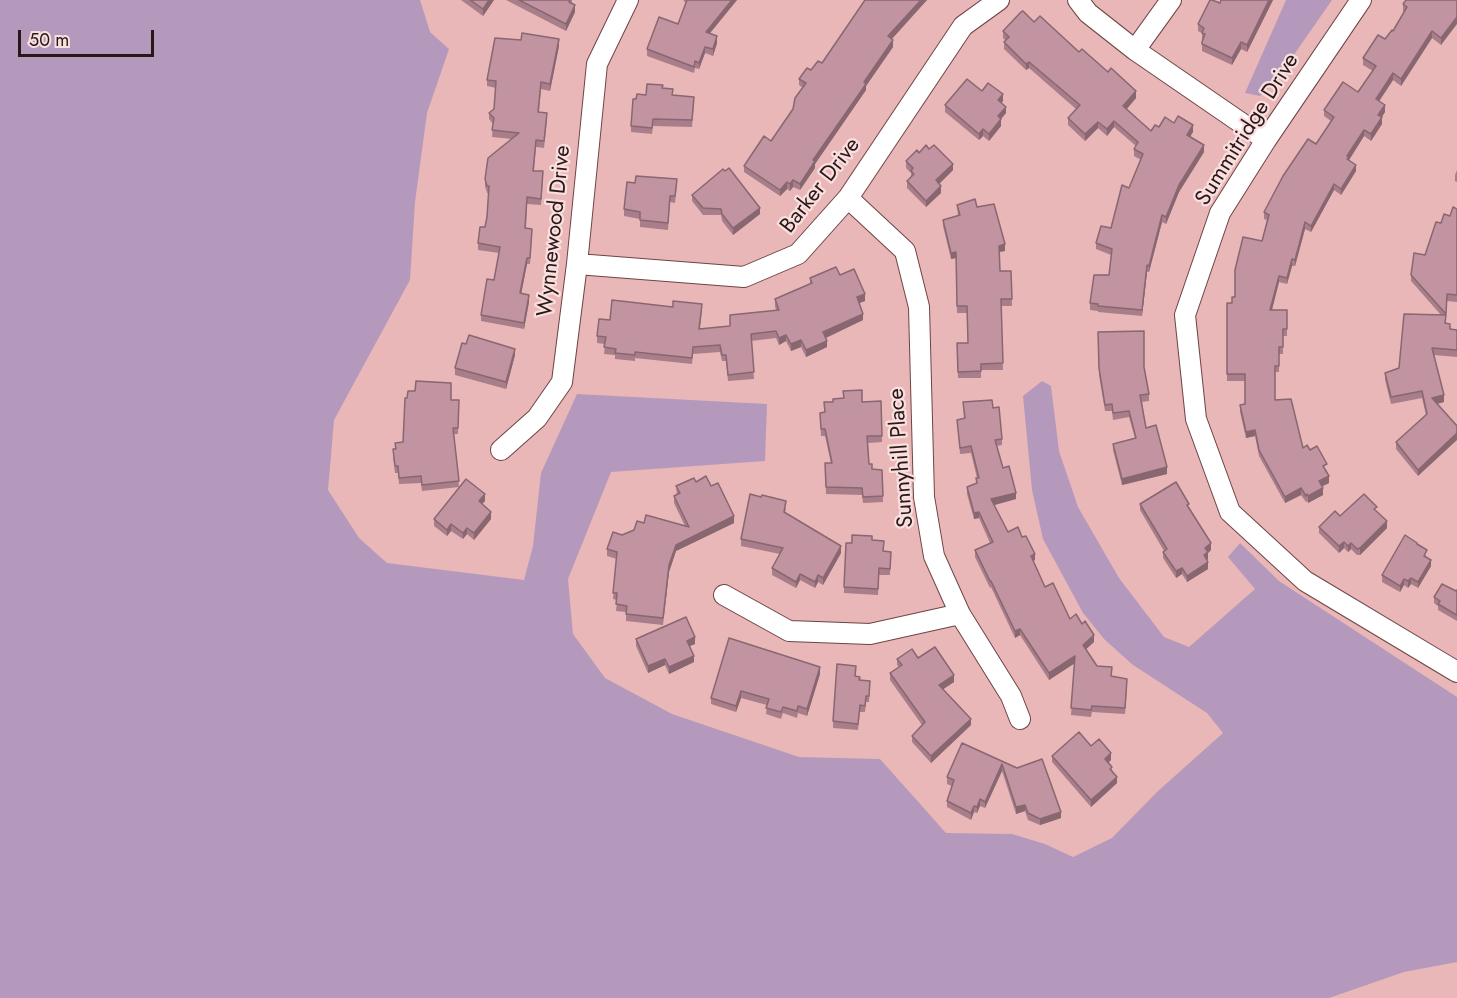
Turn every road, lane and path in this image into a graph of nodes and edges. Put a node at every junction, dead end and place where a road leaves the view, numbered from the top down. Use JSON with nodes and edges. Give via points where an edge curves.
{"nodes":[{"id":1,"x":628,"y":0,"type":"edge"},
{"id":2,"x":999,"y":0,"type":"edge"},
{"id":3,"x":1078,"y":0,"type":"edge"},
{"id":4,"x":1171,"y":0,"type":"edge"},
{"id":5,"x":1361,"y":0,"type":"edge"},
{"id":6,"x":1135,"y":50,"type":"junction"},
{"id":7,"x":1266,"y":140,"type":"junction"},
{"id":8,"x":848,"y":198,"type":"junction"},
{"id":9,"x":577,"y":264,"type":"junction"},
{"id":10,"x":501,"y":450,"type":"dead end"},
{"id":11,"x":723,"y":595,"type":"dead end"},
{"id":12,"x":960,"y":614,"type":"junction"},
{"id":13,"x":1457,"y":672,"type":"edge"},
{"id":14,"x":1020,"y":719,"type":"dead end"}],
"edges":[{"from":1,"to":9,"type":"street","name":"Wynnewood Drive","via":[[597,64]]},
{"from":2,"to":8,"type":"street","name":"Barker Drive","via":[[963,26]]},
{"from":3,"to":6,"type":"street","via":[[1088,13]]},
{"from":4,"to":6,"type":"street"},
{"from":5,"to":7,"type":"street","name":"Summitridge Drive"},
{"from":6,"to":7,"type":"street"},
{"from":7,"to":13,"type":"street","name":"Summitridge Drive","via":[[1220,213],[1185,315],[1196,419],[1230,512],[1305,581]]},
{"from":8,"to":9,"type":"street","name":"Barker Drive","via":[[798,254],[744,277]]},
{"from":8,"to":12,"type":"street","name":"Sunnyhill Place","via":[[905,251],[919,307],[924,497],[934,556]]},
{"from":9,"to":10,"type":"street","name":"Wynnewood Drive","via":[[562,382],[537,418]]},
{"from":11,"to":12,"type":"street","via":[[789,631],[870,634]]},
{"from":12,"to":14,"type":"street","name":"Sunnyhill Place","via":[[1011,696]]}]}
